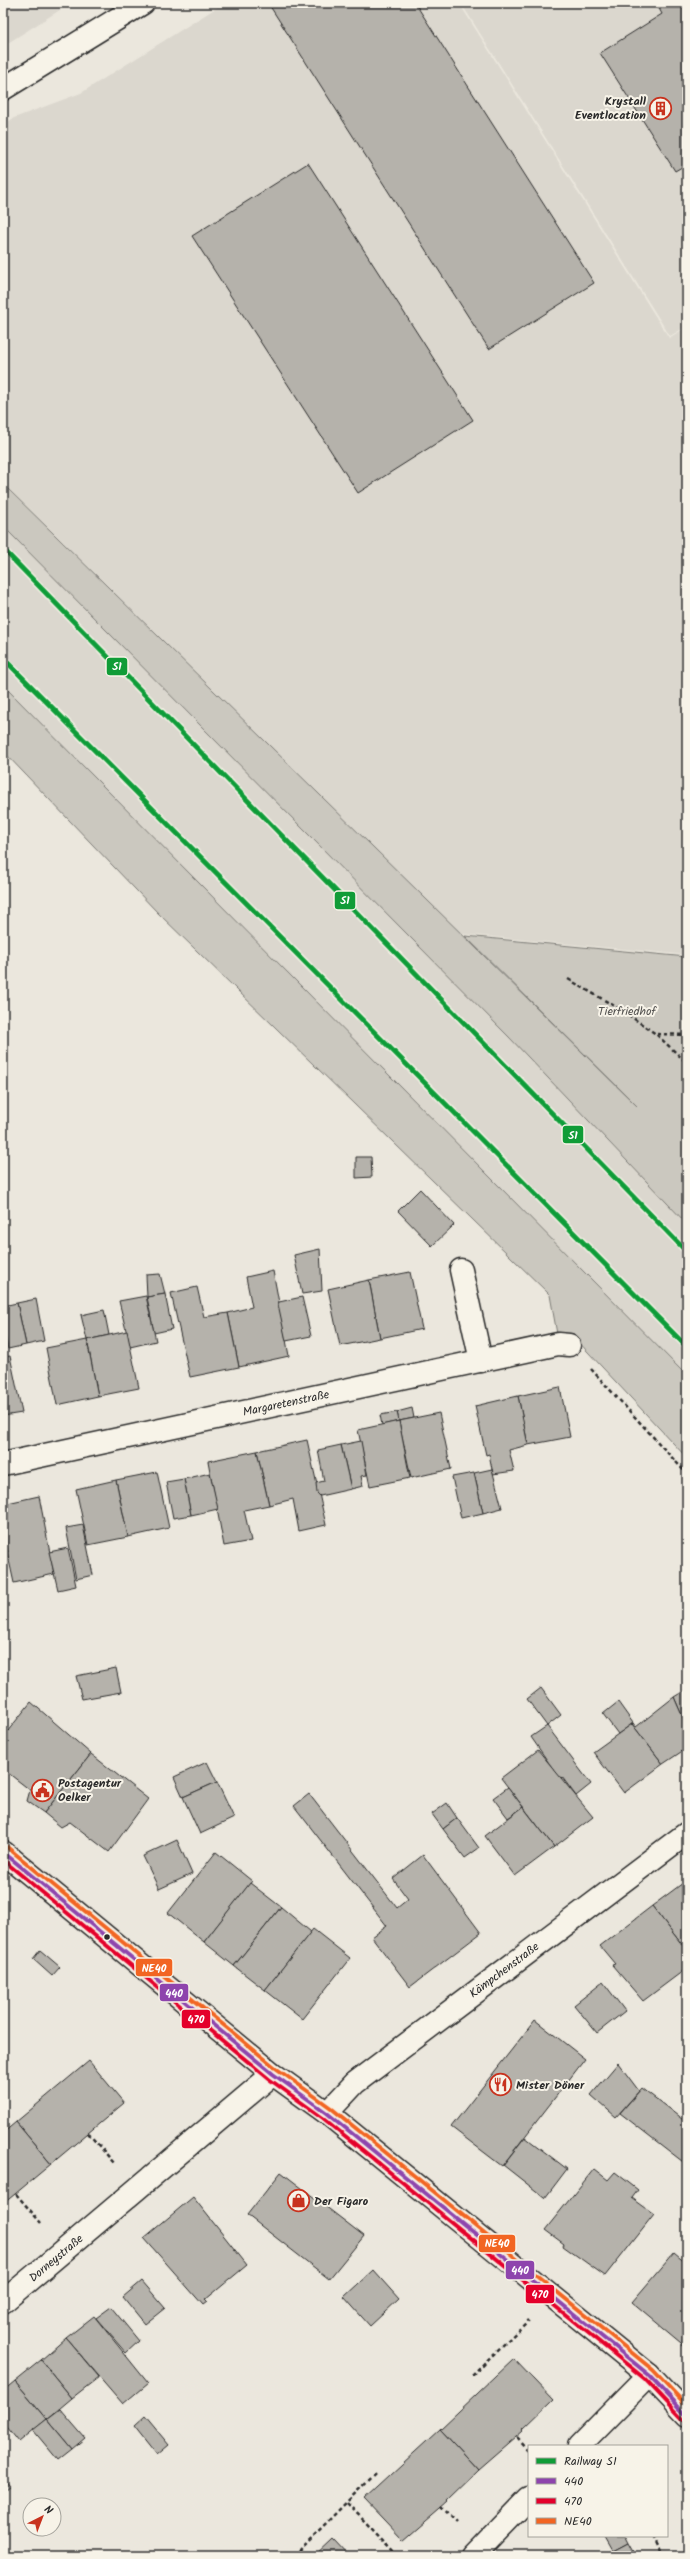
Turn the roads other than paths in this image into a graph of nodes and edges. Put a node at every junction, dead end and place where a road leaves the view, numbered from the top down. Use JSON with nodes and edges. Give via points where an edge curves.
{"nodes":[{"id":1,"x":143,"y":3,"type":"edge"},
{"id":2,"x":3,"y":89,"type":"edge"},
{"id":3,"x":461,"y":1270,"type":"dead end"},
{"id":4,"x":569,"y":1345,"type":"road end"},
{"id":5,"x":481,"y":1361,"type":"junction"},
{"id":6,"x":3,"y":1464,"type":"edge"},
{"id":7,"x":687,"y":1833,"type":"edge"},
{"id":8,"x":3,"y":1852,"type":"edge"},
{"id":9,"x":273,"y":2074,"type":"junction"},
{"id":10,"x":326,"y":2113,"type":"junction"},
{"id":11,"x":3,"y":2302,"type":"edge"},
{"id":12,"x":649,"y":2375,"type":"junction"},
{"id":13,"x":687,"y":2415,"type":"edge"},
{"id":14,"x":580,"y":2445,"type":"edge"},
{"id":15,"x":528,"y":2499,"type":"edge"},
{"id":16,"x":473,"y":2556,"type":"edge"}],
"edges":[{"from":1,"to":2,"type":"street"},
{"from":3,"to":5,"type":"street"},
{"from":4,"to":5,"type":"street","name":"Margaretenstraße","via":[[558,1344]]},
{"from":5,"to":6,"type":"street","name":"Margaretenstraße"},
{"from":7,"to":10,"type":"street","name":"Kämpchenstraße","via":[[355,2083]]},
{"from":8,"to":9,"type":"street"},
{"from":9,"to":10,"type":"street"},
{"from":9,"to":11,"type":"street","name":"Dorneystraße"},
{"from":10,"to":12,"type":"street"},
{"from":12,"to":13,"type":"street"},
{"from":12,"to":14,"type":"street"},
{"from":15,"to":16,"type":"street"}]}
